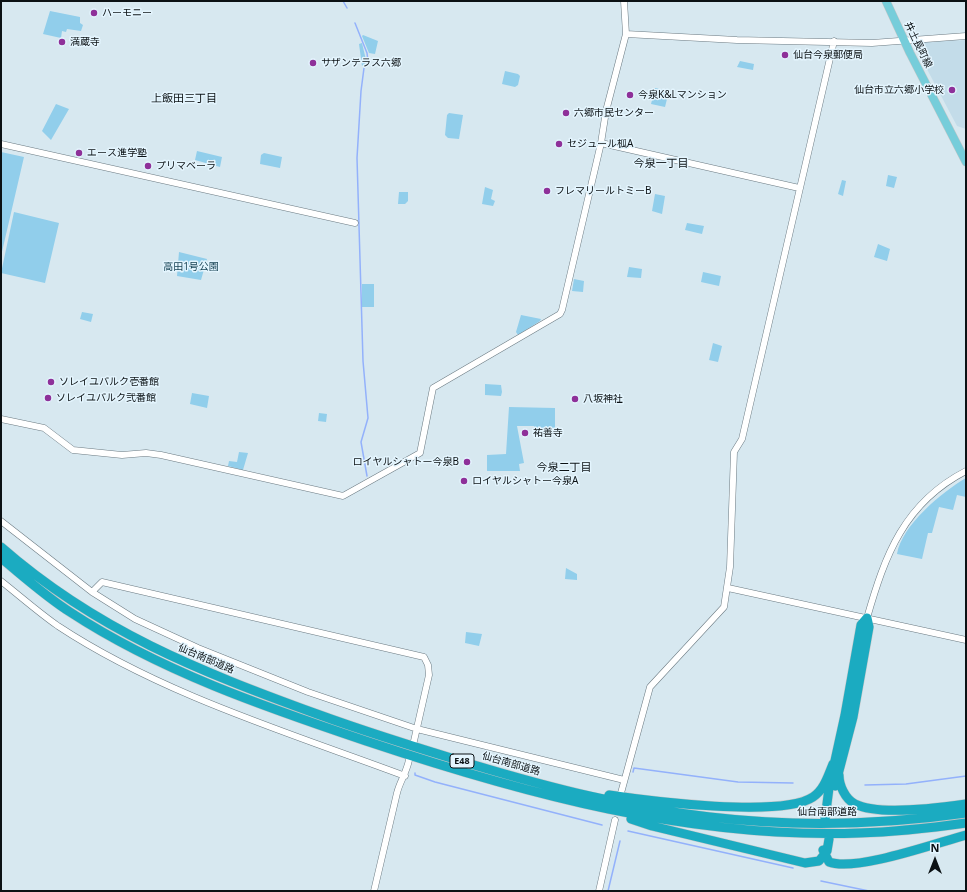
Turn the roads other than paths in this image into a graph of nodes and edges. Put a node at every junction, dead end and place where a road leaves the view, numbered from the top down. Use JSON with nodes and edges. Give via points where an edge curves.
{"nodes":[{"id":1,"x":624,"y":1,"type":"edge"},
{"id":2,"x":886,"y":1,"type":"edge"},
{"id":3,"x":626,"y":34,"type":"junction"},
{"id":4,"x":966,"y":36,"type":"edge"},
{"id":5,"x":904,"y":40,"type":"junction"},
{"id":6,"x":834,"y":41,"type":"junction"},
{"id":7,"x":601,"y":143,"type":"junction"},
{"id":8,"x":1,"y":144,"type":"edge"},
{"id":9,"x":966,"y":162,"type":"edge"},
{"id":10,"x":799,"y":188,"type":"junction"},
{"id":11,"x":355,"y":223,"type":"dead end"},
{"id":12,"x":1,"y":419,"type":"edge"},
{"id":13,"x":966,"y":471,"type":"edge"},
{"id":14,"x":1,"y":521,"type":"edge"},
{"id":15,"x":1,"y":547,"type":"edge"},
{"id":16,"x":1,"y":558,"type":"edge"},
{"id":17,"x":1,"y":581,"type":"edge"},
{"id":18,"x":728,"y":588,"type":"junction"},
{"id":19,"x":92,"y":592,"type":"junction"},
{"id":20,"x":867,"y":618,"type":"junction"},
{"id":21,"x":966,"y":640,"type":"edge"},
{"id":22,"x":417,"y":729,"type":"junction"},
{"id":23,"x":414,"y":741,"type":"dead end"},
{"id":24,"x":409,"y":760,"type":"dead end"},
{"id":25,"x":837,"y":765,"type":"junction"},
{"id":26,"x":405,"y":776,"type":"junction"},
{"id":27,"x":527,"y":780,"type":"junction"},
{"id":28,"x":624,"y":780,"type":"junction"},
{"id":29,"x":621,"y":793,"type":"dead end"},
{"id":30,"x":966,"y":804,"type":"edge"},
{"id":31,"x":599,"y":808,"type":"junction"},
{"id":32,"x":966,"y":813,"type":"edge"},
{"id":33,"x":828,"y":819,"type":"dead end"},
{"id":34,"x":615,"y":820,"type":"dead end"},
{"id":35,"x":966,"y":823,"type":"edge"},
{"id":36,"x":966,"y":835,"type":"edge"},
{"id":37,"x":826,"y":839,"type":"dead end"},
{"id":38,"x":824,"y":855,"type":"junction"},
{"id":39,"x":374,"y":891,"type":"edge"},
{"id":40,"x":599,"y":891,"type":"edge"}],
"edges":[{"from":1,"to":3,"type":"street"},
{"from":2,"to":5,"type":"main road","name":"井土長町線"},
{"from":3,"to":6,"type":"street","via":[[737,40]]},
{"from":3,"to":7,"type":"street","via":[[606,111]]},
{"from":4,"to":5,"type":"street"},
{"from":5,"to":6,"type":"street","via":[[872,43]]},
{"from":5,"to":9,"type":"main road","name":"井土長町線"},
{"from":6,"to":10,"type":"street"},
{"from":7,"to":10,"type":"street"},
{"from":7,"to":12,"type":"street","via":[[560,314],[434,388],[420,453],[343,496],[161,455],[122,455],[73,450],[44,428]]},
{"from":8,"to":11,"type":"street"},
{"from":10,"to":18,"type":"street","via":[[742,439],[734,452]]},
{"from":13,"to":20,"type":"street","via":[[935,491],[914,512],[898,534],[886,557]]},
{"from":14,"to":19,"type":"street"},
{"from":15,"to":27,"type":"highway","name":"仙台南部道路","number":"E48","via":[[49,585],[98,618],[184,663],[404,744]]},
{"from":16,"to":31,"type":"highway","name":"仙台南部道路","number":"E48","via":[[68,611],[124,644],[195,677],[322,726],[400,752]]},
{"from":17,"to":26,"type":"street","via":[[58,626],[131,667],[224,709]]},
{"from":18,"to":20,"type":"street"},
{"from":18,"to":28,"type":"street","via":[[724,607],[650,687]]},
{"from":19,"to":22,"type":"street","via":[[135,619],[198,648],[308,692]]},
{"from":19,"to":22,"type":"street","via":[[102,582],[424,657],[428,665],[428,674]]},
{"from":20,"to":21,"type":"street"},
{"from":20,"to":25,"type":"highway","via":[[861,624]]},
{"from":22,"to":23,"type":"street"},
{"from":22,"to":28,"type":"street"},
{"from":24,"to":26,"type":"street"},
{"from":25,"to":27,"type":"highway","via":[[822,789],[814,796],[804,802],[775,806],[664,802]]},
{"from":25,"to":30,"type":"highway","via":[[841,788],[853,803],[863,807],[885,810]]},
{"from":25,"to":33,"type":"highway"},
{"from":26,"to":39,"type":"street","via":[[398,788]]},
{"from":27,"to":32,"type":"highway","name":"仙台南部道路","number":"E48","via":[[630,805],[744,821],[859,823]]},
{"from":28,"to":29,"type":"street"},
{"from":31,"to":35,"type":"highway","name":"仙台南部道路","number":"E48","via":[[707,826],[813,833],[894,831]]},
{"from":31,"to":38,"type":"highway","via":[[652,826],[791,860],[812,863],[819,861]]},
{"from":34,"to":40,"type":"street"},
{"from":36,"to":38,"type":"highway","via":[[856,863],[834,864]]},
{"from":37,"to":38,"type":"highway"}]}
